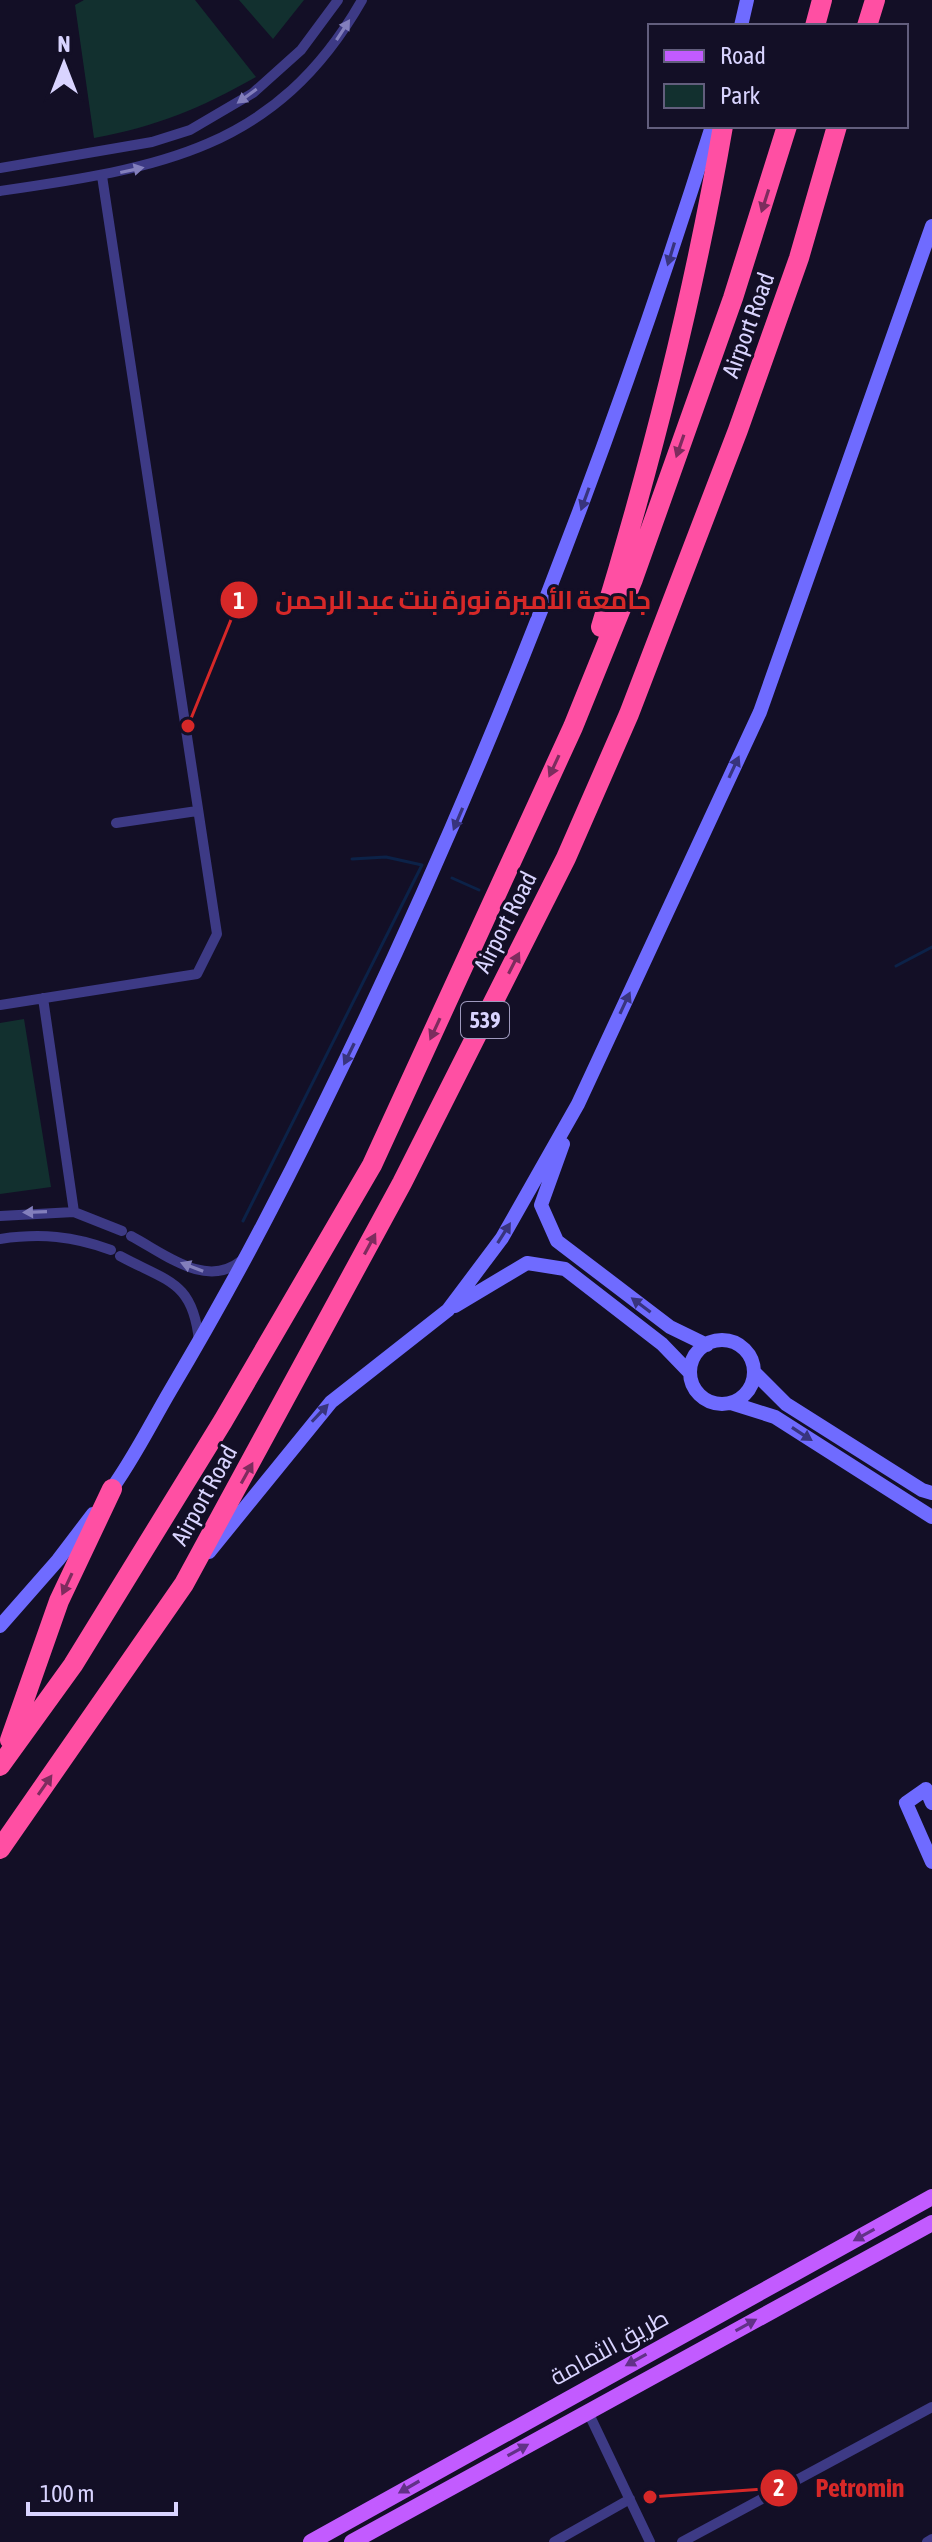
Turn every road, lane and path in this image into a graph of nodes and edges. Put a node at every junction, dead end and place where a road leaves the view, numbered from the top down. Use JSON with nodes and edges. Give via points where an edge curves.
{"nodes":[{"id":1,"x":338,"y":0,"type":"edge"},
{"id":2,"x":362,"y":0,"type":"edge"},
{"id":3,"x":747,"y":0,"type":"edge"},
{"id":4,"x":822,"y":0,"type":"edge"},
{"id":5,"x":875,"y":0,"type":"edge"},
{"id":6,"x":741,"y":24,"type":"edge"},
{"id":7,"x":816,"y":24,"type":"edge"},
{"id":8,"x":868,"y":24,"type":"edge"},
{"id":9,"x":711,"y":128,"type":"edge"},
{"id":10,"x":723,"y":128,"type":"edge"},
{"id":11,"x":786,"y":128,"type":"edge"},
{"id":12,"x":836,"y":128,"type":"edge"},
{"id":13,"x":0,"y":168,"type":"edge"},
{"id":14,"x":102,"y":176,"type":"junction"},
{"id":15,"x":0,"y":191,"type":"edge"},
{"id":16,"x":932,"y":226,"type":"edge"},
{"id":17,"x":568,"y":737,"type":"junction"},
{"id":18,"x":197,"y":811,"type":"junction"},
{"id":19,"x":116,"y":823,"type":"dead end"},
{"id":20,"x":43,"y":998,"type":"junction"},
{"id":21,"x":0,"y":1005,"type":"edge"},
{"id":22,"x":578,"y":1104,"type":"junction"},
{"id":23,"x":372,"y":1165,"type":"junction"},
{"id":24,"x":402,"y":1183,"type":"junction"},
{"id":25,"x":74,"y":1212,"type":"junction"},
{"id":26,"x":0,"y":1216,"type":"edge"},
{"id":27,"x":0,"y":1239,"type":"edge"},
{"id":28,"x":252,"y":1252,"type":"junction"},
{"id":29,"x":448,"y":1310,"type":"junction"},
{"id":30,"x":199,"y":1342,"type":"junction"},
{"id":31,"x":707,"y":1345,"type":"junction"},
{"id":32,"x":754,"y":1372,"type":"junction"},
{"id":33,"x":690,"y":1373,"type":"junction"},
{"id":34,"x":731,"y":1403,"type":"junction"},
{"id":35,"x":112,"y":1489,"type":"junction"},
{"id":36,"x":932,"y":1493,"type":"edge"},
{"id":37,"x":932,"y":1517,"type":"edge"},
{"id":38,"x":184,"y":1584,"type":"junction"},
{"id":39,"x":0,"y":1626,"type":"edge"},
{"id":40,"x":1,"y":1764,"type":"edge"},
{"id":41,"x":930,"y":1793,"type":"edge"},
{"id":42,"x":0,"y":1849,"type":"edge"},
{"id":43,"x":932,"y":1862,"type":"edge"},
{"id":44,"x":932,"y":2197,"type":"edge"},
{"id":45,"x":932,"y":2223,"type":"edge"},
{"id":46,"x":932,"y":2407,"type":"edge"},
{"id":47,"x":588,"y":2412,"type":"junction"},
{"id":48,"x":630,"y":2499,"type":"junction"},
{"id":49,"x":932,"y":2539,"type":"edge"},
{"id":50,"x":311,"y":2542,"type":"edge"},
{"id":51,"x":352,"y":2542,"type":"edge"},
{"id":52,"x":554,"y":2542,"type":"edge"},
{"id":53,"x":650,"y":2542,"type":"edge"},
{"id":54,"x":682,"y":2542,"type":"edge"},
{"id":55,"x":927,"y":2542,"type":"edge"}],
"edges":[{"from":1,"to":13,"type":"street","one_way":true,"via":[[301,50],[253,93],[190,130],[152,142]]},
{"from":14,"to":2,"type":"street","one_way":true,"via":[[197,150],[264,114],[327,55]]},
{"from":3,"to":6,"type":"main road"},
{"from":4,"to":7,"type":"highway"},
{"from":5,"to":8,"type":"highway"},
{"from":9,"to":28,"type":"main road","one_way":true,"via":[[660,291],[543,612],[406,937]]},
{"from":10,"to":17,"type":"highway","via":[[638,506]]},
{"from":11,"to":17,"type":"highway","name":"Airport Road","number":"539","one_way":true,"via":[[639,564]]},
{"from":24,"to":12,"type":"highway","name":"Airport Road","number":"539","one_way":true,"via":[[566,858],[629,714],[799,258]]},
{"from":14,"to":15,"type":"street"},
{"from":14,"to":18,"type":"street"},
{"from":22,"to":16,"type":"main road","one_way":true,"via":[[760,712]]},
{"from":17,"to":23,"type":"highway","name":"Airport Road","number":"539","one_way":true},
{"from":18,"to":19,"type":"street"},
{"from":18,"to":20,"type":"street","via":[[217,934],[197,974]]},
{"from":20,"to":21,"type":"street"},
{"from":20,"to":25,"type":"street"},
{"from":29,"to":22,"type":"main road","one_way":true,"via":[[502,1238]]},
{"from":31,"to":22,"type":"main road","one_way":true,"via":[[670,1327],[557,1241],[541,1205]]},
{"from":23,"to":24,"type":"highway"},
{"from":23,"to":40,"type":"highway","name":"Airport Road","number":"539","via":[[90,1638]]},
{"from":38,"to":24,"type":"highway","name":"Airport Road","number":"539","one_way":true},
{"from":25,"to":26,"type":"street","one_way":true},
{"from":28,"to":25,"type":"street","one_way":true,"via":[[228,1272],[211,1273]]},
{"from":27,"to":30,"type":"street","via":[[44,1234],[79,1238],[116,1253],[183,1291],[195,1308]]},
{"from":28,"to":30,"type":"main road"},
{"from":29,"to":33,"type":"main road","via":[[527,1263],[565,1269],[662,1344]]},
{"from":38,"to":29,"type":"main road","one_way":true,"via":[[331,1402]]},
{"from":30,"to":35,"type":"main road"},
{"from":31,"to":32,"type":"main road","via":[[735,1343],[750,1357]]},
{"from":31,"to":33,"type":"main road","via":[[697,1353]]},
{"from":32,"to":34,"type":"main road","via":[[750,1388]]},
{"from":32,"to":36,"type":"main road","via":[[786,1404]]},
{"from":33,"to":34,"type":"main road","via":[[705,1399]]},
{"from":34,"to":37,"type":"main road","one_way":true,"via":[[775,1417]]},
{"from":35,"to":39,"type":"main road"},
{"from":35,"to":40,"type":"highway","one_way":true,"via":[[59,1601]]},
{"from":42,"to":38,"type":"highway","name":"Airport Road","number":"539","one_way":true},
{"from":41,"to":43,"type":"main road","via":[[906,1803]]},
{"from":44,"to":50,"type":"main road","name":"طريق الثمامة","one_way":true},
{"from":47,"to":45,"type":"main road","name":"طريق الثمامة","one_way":true},
{"from":46,"to":54,"type":"street"},
{"from":47,"to":48,"type":"street"},
{"from":51,"to":47,"type":"main road","name":"طريق الثمامة","one_way":true},
{"from":48,"to":52,"type":"street"},
{"from":48,"to":53,"type":"street"},
{"from":49,"to":55,"type":"street"}]}
